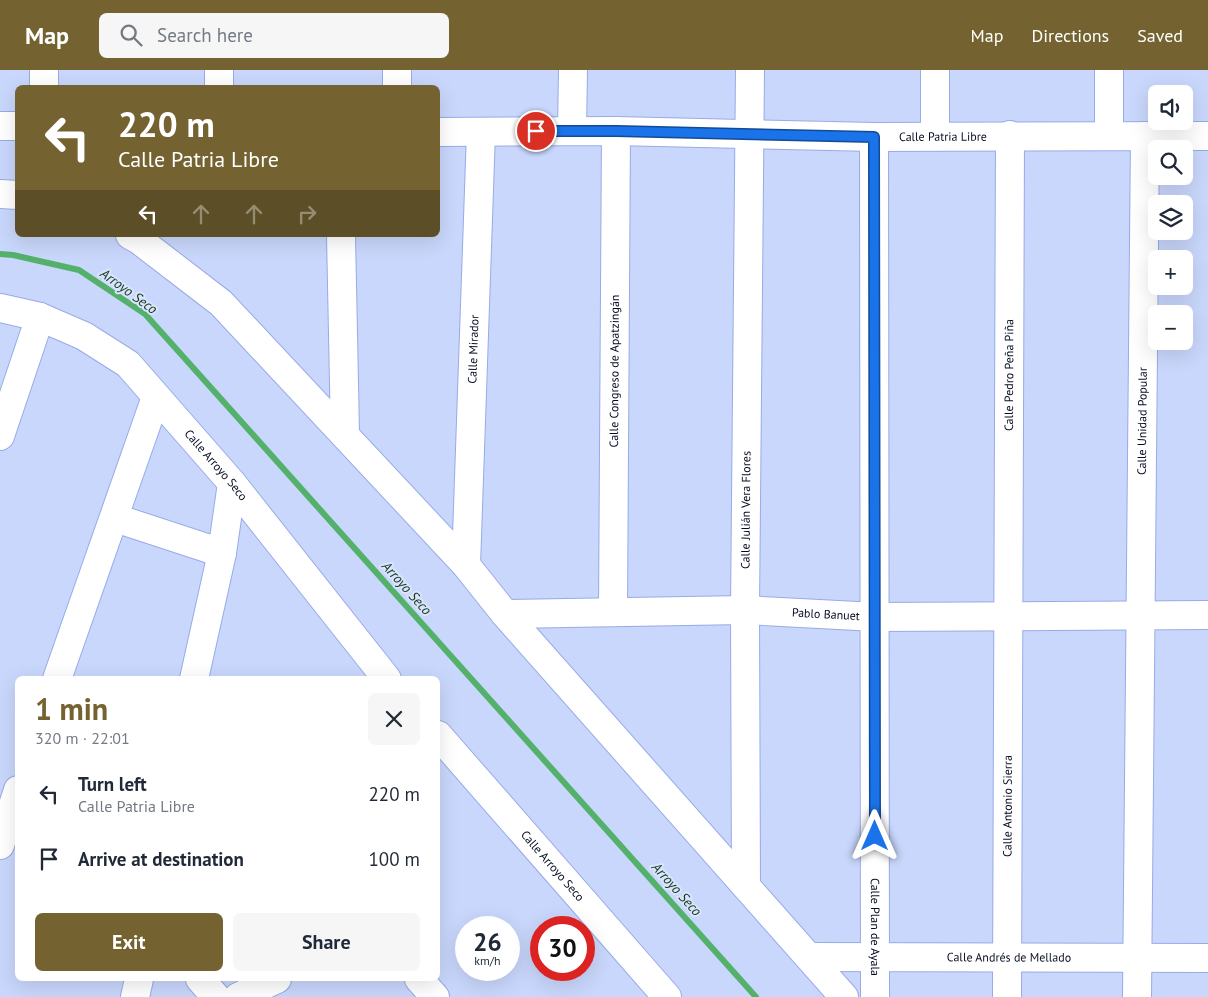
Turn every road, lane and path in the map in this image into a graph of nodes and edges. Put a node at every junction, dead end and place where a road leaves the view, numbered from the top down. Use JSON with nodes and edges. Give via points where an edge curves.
{"nodes":[{"id":1,"x":44,"y":70,"type":"edge"},
{"id":2,"x":219,"y":70,"type":"edge"},
{"id":3,"x":397,"y":70,"type":"edge"},
{"id":4,"x":573,"y":70,"type":"edge"},
{"id":5,"x":750,"y":70,"type":"edge"},
{"id":6,"x":935,"y":70,"type":"edge"},
{"id":7,"x":1109,"y":70,"type":"edge"},
{"id":8,"x":44,"y":85,"type":"edge"},
{"id":9,"x":219,"y":85,"type":"edge"},
{"id":10,"x":397,"y":85,"type":"edge"},
{"id":11,"x":0,"y":126,"type":"edge"},
{"id":12,"x":15,"y":126,"type":"edge"},
{"id":13,"x":572,"y":131,"type":"junction"},
{"id":14,"x":616,"y":131,"type":"junction"},
{"id":15,"x":440,"y":132,"type":"edge"},
{"id":16,"x":481,"y":132,"type":"junction"},
{"id":17,"x":749,"y":134,"type":"junction"},
{"id":18,"x":1010,"y":134,"type":"junction"},
{"id":19,"x":935,"y":135,"type":"junction"},
{"id":20,"x":1108,"y":136,"type":"junction"},
{"id":21,"x":1145,"y":136,"type":"junction"},
{"id":22,"x":1208,"y":136,"type":"edge"},
{"id":23,"x":874,"y":137,"type":"junction"},
{"id":24,"x":0,"y":194,"type":"edge"},
{"id":25,"x":15,"y":195,"type":"edge"},
{"id":26,"x":134,"y":237,"type":"edge"},
{"id":27,"x":341,"y":237,"type":"edge"},
{"id":28,"x":0,"y":308,"type":"edge"},
{"id":29,"x":40,"y":318,"type":"junction"},
{"id":30,"x":156,"y":397,"type":"junction"},
{"id":31,"x":345,"y":433,"type":"junction"},
{"id":32,"x":0,"y":436,"type":"edge"},
{"id":33,"x":232,"y":483,"type":"junction"},
{"id":34,"x":115,"y":518,"type":"junction"},
{"id":35,"x":222,"y":553,"type":"junction"},
{"id":36,"x":466,"y":565,"type":"junction"},
{"id":37,"x":745,"y":610,"type":"junction"},
{"id":38,"x":613,"y":612,"type":"junction"},
{"id":39,"x":506,"y":614,"type":"junction"},
{"id":40,"x":1008,"y":615,"type":"junction"},
{"id":41,"x":1208,"y":615,"type":"edge"},
{"id":42,"x":1140,"y":616,"type":"junction"},
{"id":43,"x":876,"y":617,"type":"junction"},
{"id":44,"x":58,"y":676,"type":"edge"},
{"id":45,"x":195,"y":676,"type":"edge"},
{"id":46,"x":385,"y":676,"type":"edge"},
{"id":47,"x":440,"y":737,"type":"edge"},
{"id":48,"x":13,"y":791,"type":"edge"},
{"id":49,"x":0,"y":845,"type":"edge"},
{"id":50,"x":746,"y":886,"type":"junction"},
{"id":51,"x":874,"y":955,"type":"junction"},
{"id":52,"x":810,"y":957,"type":"junction"},
{"id":53,"x":1008,"y":958,"type":"junction"},
{"id":54,"x":1136,"y":958,"type":"junction"},
{"id":55,"x":1208,"y":958,"type":"edge"},
{"id":56,"x":139,"y":981,"type":"edge"},
{"id":57,"x":202,"y":981,"type":"edge"},
{"id":58,"x":273,"y":981,"type":"edge"},
{"id":59,"x":421,"y":981,"type":"edge"},
{"id":60,"x":135,"y":997,"type":"edge"},
{"id":61,"x":216,"y":997,"type":"edge"},
{"id":62,"x":238,"y":997,"type":"edge"},
{"id":63,"x":435,"y":997,"type":"edge"},
{"id":64,"x":667,"y":997,"type":"edge"},
{"id":65,"x":844,"y":997,"type":"edge"},
{"id":66,"x":875,"y":997,"type":"edge"},
{"id":67,"x":1007,"y":997,"type":"edge"},
{"id":68,"x":1137,"y":997,"type":"edge"}],
"edges":[{"from":1,"to":8,"type":"street"},
{"from":2,"to":9,"type":"street"},
{"from":3,"to":10,"type":"street"},
{"from":4,"to":13,"type":"street"},
{"from":5,"to":17,"type":"street","name":"Calle Julián Vera Flores"},
{"from":6,"to":19,"type":"street"},
{"from":7,"to":20,"type":"street"},
{"from":11,"to":12,"type":"street"},
{"from":13,"to":14,"type":"street","name":"Calle Patria Libre"},
{"from":13,"to":16,"type":"street","name":"Calle Patria Libre"},
{"from":14,"to":17,"type":"street","name":"Calle Patria Libre"},
{"from":14,"to":38,"type":"street","name":"Calle Congreso de Apatzingán"},
{"from":15,"to":16,"type":"street","name":"Calle Patria Libre"},
{"from":16,"to":36,"type":"street","name":"Calle Mirador"},
{"from":17,"to":23,"type":"street","name":"Calle Patria Libre"},
{"from":17,"to":37,"type":"street","name":"Calle Julián Vera Flores"},
{"from":18,"to":19,"type":"street","name":"Calle Patria Libre"},
{"from":18,"to":20,"type":"street","name":"Calle Patria Libre"},
{"from":18,"to":40,"type":"street","name":"Calle Pedro Peña Piña"},
{"from":19,"to":23,"type":"street","name":"Calle Patria Libre"},
{"from":20,"to":21,"type":"street","name":"Calle Patria Libre"},
{"from":21,"to":22,"type":"street","name":"Calle Patria Libre"},
{"from":21,"to":42,"type":"street","name":"Calle Unidad Popular"},
{"from":23,"to":43,"type":"street","name":"Calle Plan de Ayala"},
{"from":24,"to":25,"type":"street"},
{"from":26,"to":31,"type":"street","via":[[221,302]]},
{"from":27,"to":31,"type":"street"},
{"from":28,"to":29,"type":"street","name":"Calle Arroyo Seco"},
{"from":29,"to":30,"type":"street","name":"Calle Arroyo Seco","via":[[84,336],[128,364]]},
{"from":29,"to":32,"type":"street"},
{"from":30,"to":33,"type":"street","name":"Calle Arroyo Seco"},
{"from":30,"to":34,"type":"street"},
{"from":31,"to":36,"type":"street"},
{"from":33,"to":35,"type":"street"},
{"from":33,"to":46,"type":"street","name":"Calle Arroyo Seco"},
{"from":34,"to":35,"type":"street"},
{"from":34,"to":44,"type":"street"},
{"from":35,"to":45,"type":"street"},
{"from":36,"to":39,"type":"street"},
{"from":37,"to":38,"type":"street","name":"Pablo Banuet"},
{"from":37,"to":43,"type":"street","name":"Pablo Banuet"},
{"from":37,"to":50,"type":"street","name":"Calle Julián Vera Flores"},
{"from":38,"to":39,"type":"street","name":"Pablo Banuet"},
{"from":39,"to":50,"type":"street"},
{"from":40,"to":42,"type":"street","name":"Pablo Banuet"},
{"from":40,"to":43,"type":"street","name":"Pablo Banuet"},
{"from":40,"to":53,"type":"street","name":"Calle Antonio Sierra"},
{"from":41,"to":42,"type":"street","name":"Pablo Banuet"},
{"from":42,"to":54,"type":"street","name":"Calle Unidad Popular"},
{"from":43,"to":51,"type":"street","name":"Calle Plan de Ayala"},
{"from":47,"to":64,"type":"street","name":"Calle Arroyo Seco"},
{"from":48,"to":49,"type":"street"},
{"from":50,"to":52,"type":"street"},
{"from":51,"to":52,"type":"street","name":"Calle Andrés de Mellado"},
{"from":51,"to":53,"type":"street","name":"Calle Andrés de Mellado"},
{"from":51,"to":66,"type":"street","name":"Calle Plan de Ayala"},
{"from":52,"to":65,"type":"street"},
{"from":53,"to":54,"type":"street","name":"Calle Andrés de Mellado"},
{"from":53,"to":67,"type":"street","name":"Calle Antonio Sierra"},
{"from":54,"to":55,"type":"street","name":"Calle Andrés de Mellado"},
{"from":54,"to":68,"type":"street","name":"Calle Unidad Popular"},
{"from":56,"to":60,"type":"street"},
{"from":57,"to":61,"type":"street"},
{"from":58,"to":62,"type":"street"},
{"from":59,"to":63,"type":"street"}]}
